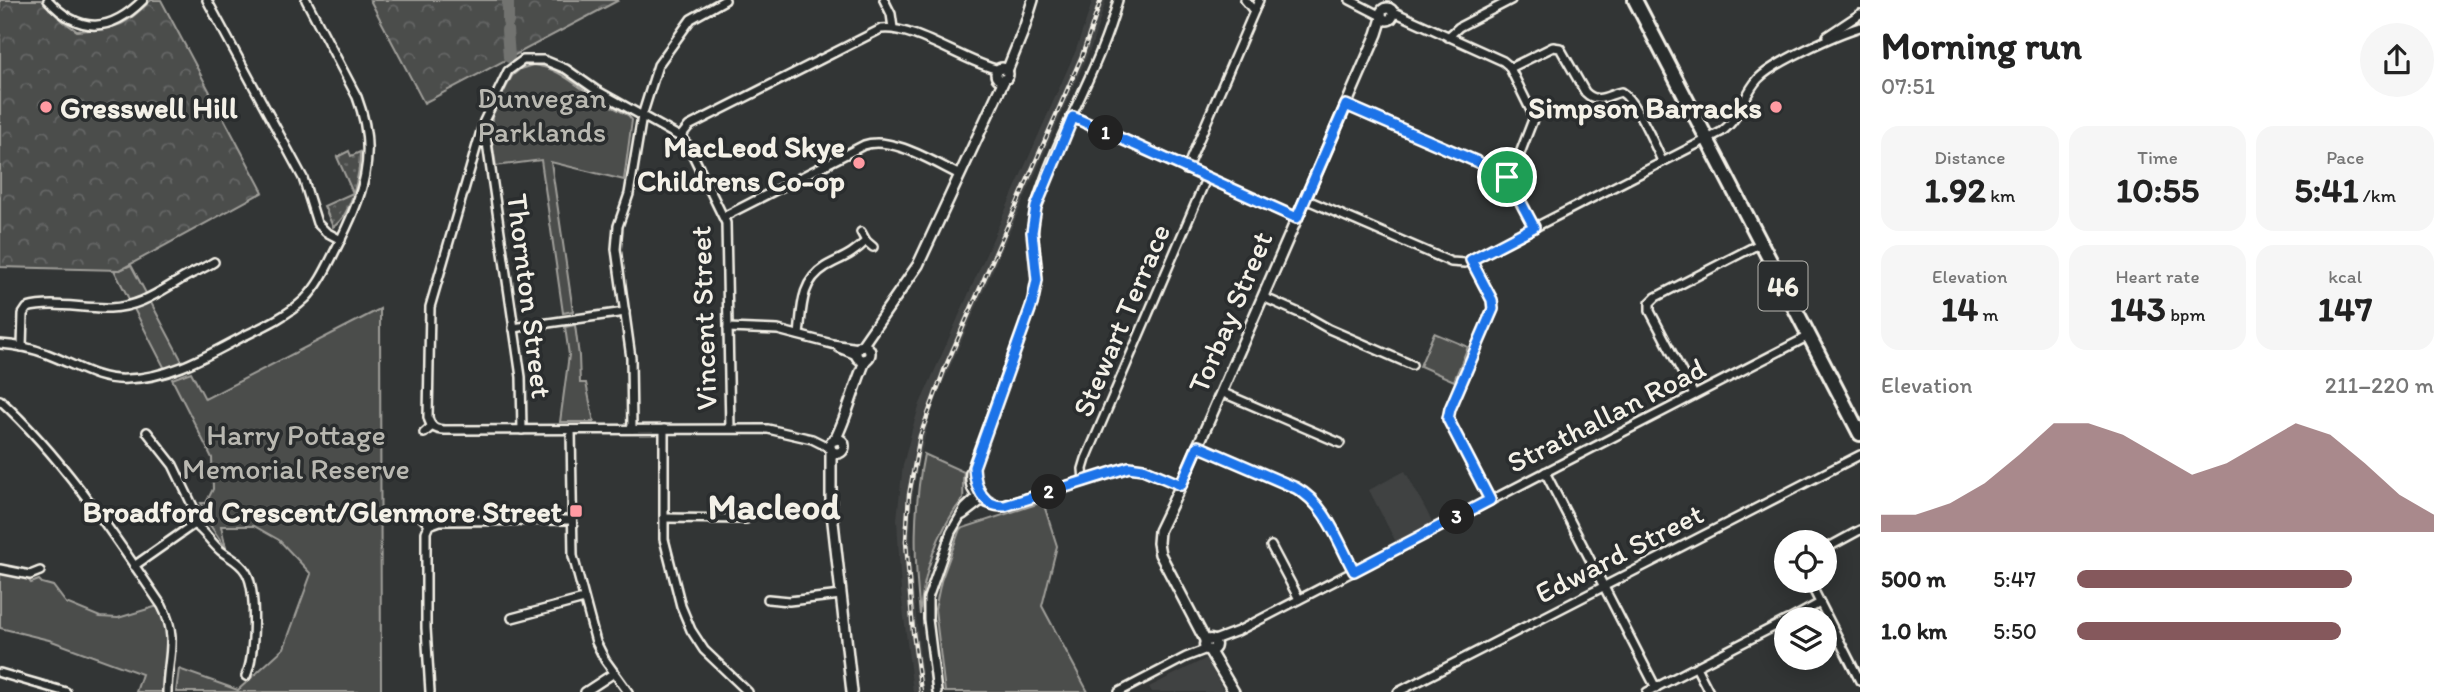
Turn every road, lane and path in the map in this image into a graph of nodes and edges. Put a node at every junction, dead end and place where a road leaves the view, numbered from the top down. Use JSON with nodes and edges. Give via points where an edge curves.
{"nodes":[{"id":1,"x":48,"y":0,"type":"edge"},
{"id":2,"x":143,"y":0,"type":"edge"},
{"id":3,"x":207,"y":0,"type":"edge"},
{"id":4,"x":306,"y":0,"type":"edge"},
{"id":5,"x":724,"y":0,"type":"edge"},
{"id":6,"x":884,"y":0,"type":"edge"},
{"id":7,"x":1033,"y":0,"type":"edge"},
{"id":8,"x":1118,"y":0,"type":"edge"},
{"id":9,"x":1247,"y":0,"type":"edge"},
{"id":10,"x":1350,"y":0,"type":"edge"},
{"id":11,"x":1511,"y":0,"type":"edge"},
{"id":12,"x":1635,"y":0,"type":"edge"},
{"id":13,"x":1257,"y":6,"type":"edge"},
{"id":14,"x":1387,"y":11,"type":"edge"},
{"id":15,"x":1860,"y":17,"type":"edge"},
{"id":16,"x":1860,"y":27,"type":"edge"},
{"id":17,"x":893,"y":28,"type":"junction"},
{"id":18,"x":1448,"y":37,"type":"junction"},
{"id":19,"x":1812,"y":47,"type":"junction"},
{"id":20,"x":1510,"y":68,"type":"junction"},
{"id":21,"x":1001,"y":74,"type":"junction"},
{"id":22,"x":1346,"y":105,"type":"junction"},
{"id":23,"x":642,"y":116,"type":"junction"},
{"id":24,"x":1073,"y":117,"type":"junction"},
{"id":25,"x":484,"y":121,"type":"junction"},
{"id":26,"x":680,"y":137,"type":"junction"},
{"id":27,"x":1707,"y":138,"type":"junction"},
{"id":28,"x":477,"y":143,"type":"junction"},
{"id":29,"x":488,"y":145,"type":"junction"},
{"id":30,"x":473,"y":153,"type":"junction"},
{"id":31,"x":1662,"y":161,"type":"junction"},
{"id":32,"x":490,"y":169,"type":"junction"},
{"id":33,"x":1186,"y":170,"type":"junction"},
{"id":34,"x":960,"y":174,"type":"junction"},
{"id":35,"x":1507,"y":177,"type":"junction"},
{"id":36,"x":1206,"y":178,"type":"junction"},
{"id":37,"x":1306,"y":199,"type":"junction"},
{"id":38,"x":725,"y":216,"type":"junction"},
{"id":39,"x":1297,"y":218,"type":"junction"},
{"id":40,"x":1534,"y":227,"type":"junction"},
{"id":41,"x":861,"y":232,"type":"dead end"},
{"id":42,"x":341,"y":240,"type":"junction"},
{"id":43,"x":866,"y":241,"type":"junction"},
{"id":44,"x":1761,"y":243,"type":"junction"},
{"id":45,"x":873,"y":247,"type":"dead end"},
{"id":46,"x":1471,"y":260,"type":"junction"},
{"id":47,"x":214,"y":262,"type":"dead end"},
{"id":48,"x":1263,"y":297,"type":"junction"},
{"id":49,"x":625,"y":312,"type":"junction"},
{"id":50,"x":513,"y":328,"type":"junction"},
{"id":51,"x":728,"y":328,"type":"junction"},
{"id":52,"x":799,"y":335,"type":"junction"},
{"id":53,"x":1809,"y":336,"type":"junction"},
{"id":54,"x":0,"y":344,"type":"edge"},
{"id":55,"x":22,"y":346,"type":"junction"},
{"id":56,"x":862,"y":353,"type":"junction"},
{"id":57,"x":1412,"y":365,"type":"dead end"},
{"id":58,"x":1221,"y":392,"type":"junction"},
{"id":59,"x":1693,"y":395,"type":"junction"},
{"id":60,"x":0,"y":400,"type":"edge"},
{"id":61,"x":432,"y":426,"type":"junction"},
{"id":62,"x":632,"y":429,"type":"junction"},
{"id":63,"x":664,"y":429,"type":"junction"},
{"id":64,"x":730,"y":429,"type":"junction"},
{"id":65,"x":522,"y":430,"type":"junction"},
{"id":66,"x":571,"y":430,"type":"junction"},
{"id":67,"x":147,"y":432,"type":"dead end"},
{"id":68,"x":424,"y":433,"type":"dead end"},
{"id":69,"x":1860,"y":433,"type":"edge"},
{"id":70,"x":1340,"y":443,"type":"dead end"},
{"id":71,"x":835,"y":446,"type":"junction"},
{"id":72,"x":1198,"y":446,"type":"junction"},
{"id":73,"x":1860,"y":455,"type":"edge"},
{"id":74,"x":1545,"y":472,"type":"junction"},
{"id":75,"x":1084,"y":481,"type":"junction"},
{"id":76,"x":1179,"y":489,"type":"junction"},
{"id":77,"x":981,"y":498,"type":"junction"},
{"id":78,"x":1490,"y":500,"type":"junction"},
{"id":79,"x":421,"y":516,"type":"dead end"},
{"id":80,"x":664,"y":518,"type":"junction"},
{"id":81,"x":746,"y":519,"type":"dead end"},
{"id":82,"x":572,"y":520,"type":"junction"},
{"id":83,"x":194,"y":524,"type":"junction"},
{"id":84,"x":429,"y":525,"type":"junction"},
{"id":85,"x":1860,"y":530,"type":"edge"},
{"id":86,"x":1837,"y":542,"type":"edge"},
{"id":87,"x":1271,"y":546,"type":"dead end"},
{"id":88,"x":134,"y":566,"type":"junction"},
{"id":89,"x":0,"y":569,"type":"edge"},
{"id":90,"x":40,"y":571,"type":"dead end"},
{"id":91,"x":1354,"y":571,"type":"junction"},
{"id":92,"x":1604,"y":586,"type":"junction"},
{"id":93,"x":1815,"y":593,"type":"edge"},
{"id":94,"x":842,"y":595,"type":"junction"},
{"id":95,"x":584,"y":599,"type":"junction"},
{"id":96,"x":768,"y":599,"type":"dead end"},
{"id":97,"x":1299,"y":599,"type":"junction"},
{"id":98,"x":1820,"y":603,"type":"junction"},
{"id":99,"x":1812,"y":607,"type":"edge"},
{"id":100,"x":512,"y":618,"type":"dead end"},
{"id":101,"x":1774,"y":627,"type":"edge"},
{"id":102,"x":1210,"y":645,"type":"junction"},
{"id":103,"x":1696,"y":667,"type":"junction"},
{"id":104,"x":0,"y":673,"type":"edge"},
{"id":105,"x":614,"y":673,"type":"junction"},
{"id":106,"x":246,"y":676,"type":"dead end"},
{"id":107,"x":1860,"y":681,"type":"edge"},
{"id":108,"x":1656,"y":688,"type":"junction"},
{"id":109,"x":66,"y":692,"type":"edge"},
{"id":110,"x":167,"y":692,"type":"edge"},
{"id":111,"x":430,"y":692,"type":"edge"},
{"id":112,"x":586,"y":692,"type":"edge"},
{"id":113,"x":628,"y":692,"type":"edge"},
{"id":114,"x":748,"y":692,"type":"edge"},
{"id":115,"x":852,"y":692,"type":"edge"},
{"id":116,"x":937,"y":692,"type":"edge"},
{"id":117,"x":1119,"y":692,"type":"edge"},
{"id":118,"x":1234,"y":692,"type":"edge"},
{"id":119,"x":1398,"y":692,"type":"edge"},
{"id":120,"x":1647,"y":692,"type":"edge"},
{"id":121,"x":1709,"y":692,"type":"edge"}],
"edges":[{"from":1,"to":2,"type":"street","via":[[72,20],[90,25],[119,20]]},
{"from":3,"to":42,"type":"street","via":[[303,178],[317,223]]},
{"from":4,"to":42,"type":"street","via":[[357,97],[368,138],[363,188]]},
{"from":5,"to":23,"type":"street","via":[[691,19],[665,53]]},
{"from":6,"to":17,"type":"street"},
{"from":7,"to":21,"type":"street"},
{"from":8,"to":24,"type":"street","via":[[1102,52]]},
{"from":9,"to":13,"type":"street"},
{"from":10,"to":14,"type":"street"},
{"from":11,"to":18,"type":"street"},
{"from":12,"to":27,"type":"highway","number":"46"},
{"from":13,"to":33,"type":"street"},
{"from":14,"to":18,"type":"street"},
{"from":14,"to":22,"type":"street","name":"Torbay Street"},
{"from":15,"to":19,"type":"street"},
{"from":16,"to":19,"type":"street"},
{"from":17,"to":21,"type":"street"},
{"from":17,"to":26,"type":"street","via":[[858,39],[689,126]]},
{"from":18,"to":20,"type":"street"},
{"from":19,"to":27,"type":"street","via":[[1764,74],[1733,121]]},
{"from":20,"to":31,"type":"street","via":[[1553,47],[1560,48],[1591,98],[1619,92],[1626,95]]},
{"from":20,"to":35,"type":"street","via":[[1534,117]]},
{"from":21,"to":34,"type":"street"},
{"from":22,"to":35,"type":"street"},
{"from":22,"to":37,"type":"street","name":"Torbay Street"},
{"from":23,"to":25,"type":"street","name":"Vincent Street","via":[[566,69],[528,59],[508,72]]},
{"from":23,"to":26,"type":"street","name":"Vincent Street"},
{"from":23,"to":49,"type":"street","via":[[629,194],[616,234]]},
{"from":24,"to":33,"type":"street"},
{"from":24,"to":77,"type":"street","via":[[1036,207],[1032,232],[1037,280],[974,467]]},
{"from":25,"to":28,"type":"street"},
{"from":25,"to":29,"type":"street","name":"Thornton Street"},
{"from":26,"to":38,"type":"street","name":"Vincent Street"},
{"from":27,"to":31,"type":"street"},
{"from":27,"to":44,"type":"highway","number":"46"},
{"from":28,"to":29,"type":"street"},
{"from":28,"to":30,"type":"street"},
{"from":29,"to":32,"type":"street","name":"Thornton Street"},
{"from":30,"to":32,"type":"street","name":"Thornton Street","via":[[484,158]]},
{"from":30,"to":61,"type":"street","via":[[429,313]]},
{"from":31,"to":40,"type":"street"},
{"from":32,"to":50,"type":"street","name":"Thornton Street"},
{"from":33,"to":36,"type":"street"},
{"from":34,"to":38,"type":"street","via":[[891,144],[870,143]]},
{"from":34,"to":56,"type":"street","via":[[918,265],[874,327]]},
{"from":35,"to":40,"type":"street"},
{"from":36,"to":39,"type":"street"},
{"from":36,"to":75,"type":"street","name":"Stewart Terrace","via":[[1086,459]]},
{"from":37,"to":39,"type":"street","name":"Torbay Street"},
{"from":37,"to":46,"type":"street","via":[[1451,262]]},
{"from":38,"to":51,"type":"street","name":"Vincent Street"},
{"from":39,"to":48,"type":"street","name":"Torbay Street"},
{"from":40,"to":46,"type":"street"},
{"from":41,"to":43,"type":"street"},
{"from":42,"to":55,"type":"street","via":[[317,284],[292,310],[180,369],[144,378],[109,379]]},
{"from":43,"to":45,"type":"street"},
{"from":43,"to":52,"type":"street","via":[[810,280]]},
{"from":44,"to":53,"type":"highway","number":"46"},
{"from":44,"to":59,"type":"street","via":[[1650,303]]},
{"from":46,"to":78,"type":"street","via":[[1493,309],[1448,419]]},
{"from":47,"to":55,"type":"street","via":[[154,297],[128,306],[27,308]]},
{"from":48,"to":57,"type":"street"},
{"from":48,"to":58,"type":"street","name":"Torbay Street"},
{"from":49,"to":50,"type":"street"},
{"from":49,"to":62,"type":"street"},
{"from":50,"to":65,"type":"street","name":"Thornton Street","via":[[521,377]]},
{"from":51,"to":52,"type":"street","via":[[768,328]]},
{"from":51,"to":64,"type":"street","name":"Vincent Street"},
{"from":52,"to":56,"type":"street"},
{"from":53,"to":59,"type":"street","name":"Strathallan Road"},
{"from":53,"to":69,"type":"highway","number":"46"},
{"from":54,"to":55,"type":"street"},
{"from":56,"to":71,"type":"street"},
{"from":58,"to":70,"type":"street"},
{"from":58,"to":72,"type":"street","name":"Torbay Street"},
{"from":59,"to":74,"type":"street","name":"Strathallan Road"},
{"from":60,"to":88,"type":"street","via":[[60,463]]},
{"from":61,"to":65,"type":"street","via":[[440,430]]},
{"from":61,"to":68,"type":"street"},
{"from":62,"to":63,"type":"street"},
{"from":62,"to":66,"type":"street"},
{"from":63,"to":64,"type":"street"},
{"from":63,"to":80,"type":"street"},
{"from":64,"to":71,"type":"street","via":[[774,429]]},
{"from":65,"to":66,"type":"street"},
{"from":66,"to":82,"type":"street"},
{"from":67,"to":83,"type":"street","via":[[178,473],[197,515]]},
{"from":71,"to":94,"type":"street","via":[[831,504]]},
{"from":72,"to":76,"type":"street","name":"Torbay Street"},
{"from":72,"to":91,"type":"street","via":[[1311,497]]},
{"from":73,"to":92,"type":"street","name":"Edward Street"},
{"from":74,"to":78,"type":"street","name":"Strathallan Road"},
{"from":74,"to":92,"type":"street"},
{"from":75,"to":76,"type":"street","via":[[1134,467]]},
{"from":75,"to":77,"type":"street","via":[[1009,505],[998,506]]},
{"from":76,"to":102,"type":"street","name":"Torbay Street","via":[[1161,537]]},
{"from":77,"to":116,"type":"street","via":[[951,532],[928,598]]},
{"from":78,"to":91,"type":"street","name":"Strathallan Road"},
{"from":79,"to":84,"type":"street"},
{"from":80,"to":81,"type":"street"},
{"from":80,"to":114,"type":"street","via":[[666,549],[691,630],[704,650]]},
{"from":82,"to":84,"type":"street","via":[[440,520]]},
{"from":82,"to":95,"type":"street","via":[[573,556]]},
{"from":83,"to":88,"type":"street"},
{"from":83,"to":106,"type":"street","via":[[240,564],[249,578],[253,647]]},
{"from":84,"to":111,"type":"street"},
{"from":85,"to":86,"type":"street"},
{"from":87,"to":97,"type":"street"},
{"from":88,"to":110,"type":"street","via":[[162,606],[171,628]]},
{"from":89,"to":90,"type":"street","via":[[26,575]]},
{"from":91,"to":97,"type":"street","name":"Strathallan Road"},
{"from":92,"to":108,"type":"street"},
{"from":92,"to":119,"type":"street","name":"Edward Street"},
{"from":93,"to":98,"type":"street"},
{"from":94,"to":96,"type":"street"},
{"from":94,"to":115,"type":"street"},
{"from":95,"to":100,"type":"street"},
{"from":95,"to":105,"type":"street","via":[[596,642]]},
{"from":97,"to":102,"type":"street","name":"Strathallan Road"},
{"from":98,"to":99,"type":"street"},
{"from":98,"to":107,"type":"street"},
{"from":101,"to":103,"type":"street"},
{"from":102,"to":117,"type":"street","name":"Strathallan Road"},
{"from":102,"to":118,"type":"street"},
{"from":103,"to":108,"type":"street"},
{"from":103,"to":121,"type":"street"},
{"from":104,"to":109,"type":"street"},
{"from":105,"to":112,"type":"street"},
{"from":105,"to":113,"type":"street"},
{"from":108,"to":120,"type":"street"}]}
